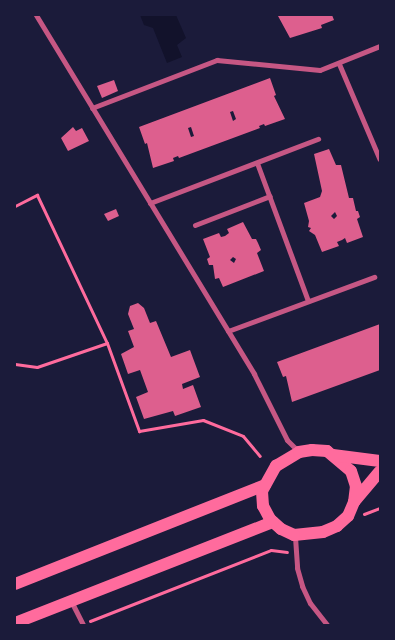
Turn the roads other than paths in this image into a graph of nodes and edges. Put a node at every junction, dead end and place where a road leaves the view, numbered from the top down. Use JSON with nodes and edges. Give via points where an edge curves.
{"nodes":[{"id":1,"x":36,"y":15,"type":"edge"},
{"id":2,"x":380,"y":46,"type":"edge"},
{"id":3,"x":339,"y":63,"type":"junction"},
{"id":4,"x":92,"y":108,"type":"junction"},
{"id":5,"x":318,"y":139,"type":"dead end"},
{"id":6,"x":380,"y":159,"type":"edge"},
{"id":7,"x":258,"y":163,"type":"junction"},
{"id":8,"x":270,"y":196,"type":"junction"},
{"id":9,"x":150,"y":203,"type":"junction"},
{"id":10,"x":195,"y":225,"type":"dead end"},
{"id":11,"x":374,"y":277,"type":"dead end"},
{"id":12,"x":308,"y":301,"type":"junction"},
{"id":13,"x":228,"y":331,"type":"junction"},
{"id":14,"x":299,"y":452,"type":"junction"},
{"id":15,"x":334,"y":455,"type":"junction"},
{"id":16,"x":380,"y":461,"type":"edge"},
{"id":17,"x":380,"y":472,"type":"edge"},
{"id":18,"x":265,"y":485,"type":"junction"},
{"id":19,"x":354,"y":502,"type":"junction"},
{"id":20,"x":273,"y":522,"type":"junction"},
{"id":21,"x":294,"y":535,"type":"junction"},
{"id":22,"x":15,"y":584,"type":"edge"},
{"id":23,"x":72,"y":601,"type":"junction"},
{"id":24,"x":15,"y":624,"type":"edge"},
{"id":25,"x":83,"y":625,"type":"edge"},
{"id":26,"x":327,"y":625,"type":"edge"}],
"edges":[{"from":1,"to":4,"type":"street"},
{"from":2,"to":3,"type":"street"},
{"from":3,"to":4,"type":"street","via":[[320,70],[217,60]]},
{"from":3,"to":6,"type":"street"},
{"from":4,"to":9,"type":"street"},
{"from":5,"to":7,"type":"street"},
{"from":7,"to":8,"type":"street"},
{"from":7,"to":9,"type":"street"},
{"from":8,"to":10,"type":"street"},
{"from":8,"to":12,"type":"street"},
{"from":9,"to":13,"type":"street"},
{"from":11,"to":12,"type":"street"},
{"from":12,"to":13,"type":"street"},
{"from":13,"to":14,"type":"street","via":[[272,405],[287,440]]},
{"from":14,"to":15,"type":"main road","via":[[327,451]]},
{"from":14,"to":18,"type":"main road","via":[[276,466]]},
{"from":15,"to":16,"type":"main road"},
{"from":15,"to":19,"type":"main road","via":[[351,471],[356,486]]},
{"from":17,"to":19,"type":"main road"},
{"from":18,"to":20,"type":"main road","via":[[263,506]]},
{"from":18,"to":22,"type":"main road"},
{"from":19,"to":21,"type":"main road","via":[[348,516],[337,526],[323,532]]},
{"from":20,"to":21,"type":"main road"},
{"from":20,"to":23,"type":"main road"},
{"from":21,"to":26,"type":"street","via":[[302,586]]},
{"from":23,"to":24,"type":"main road"},
{"from":23,"to":25,"type":"street"}]}
